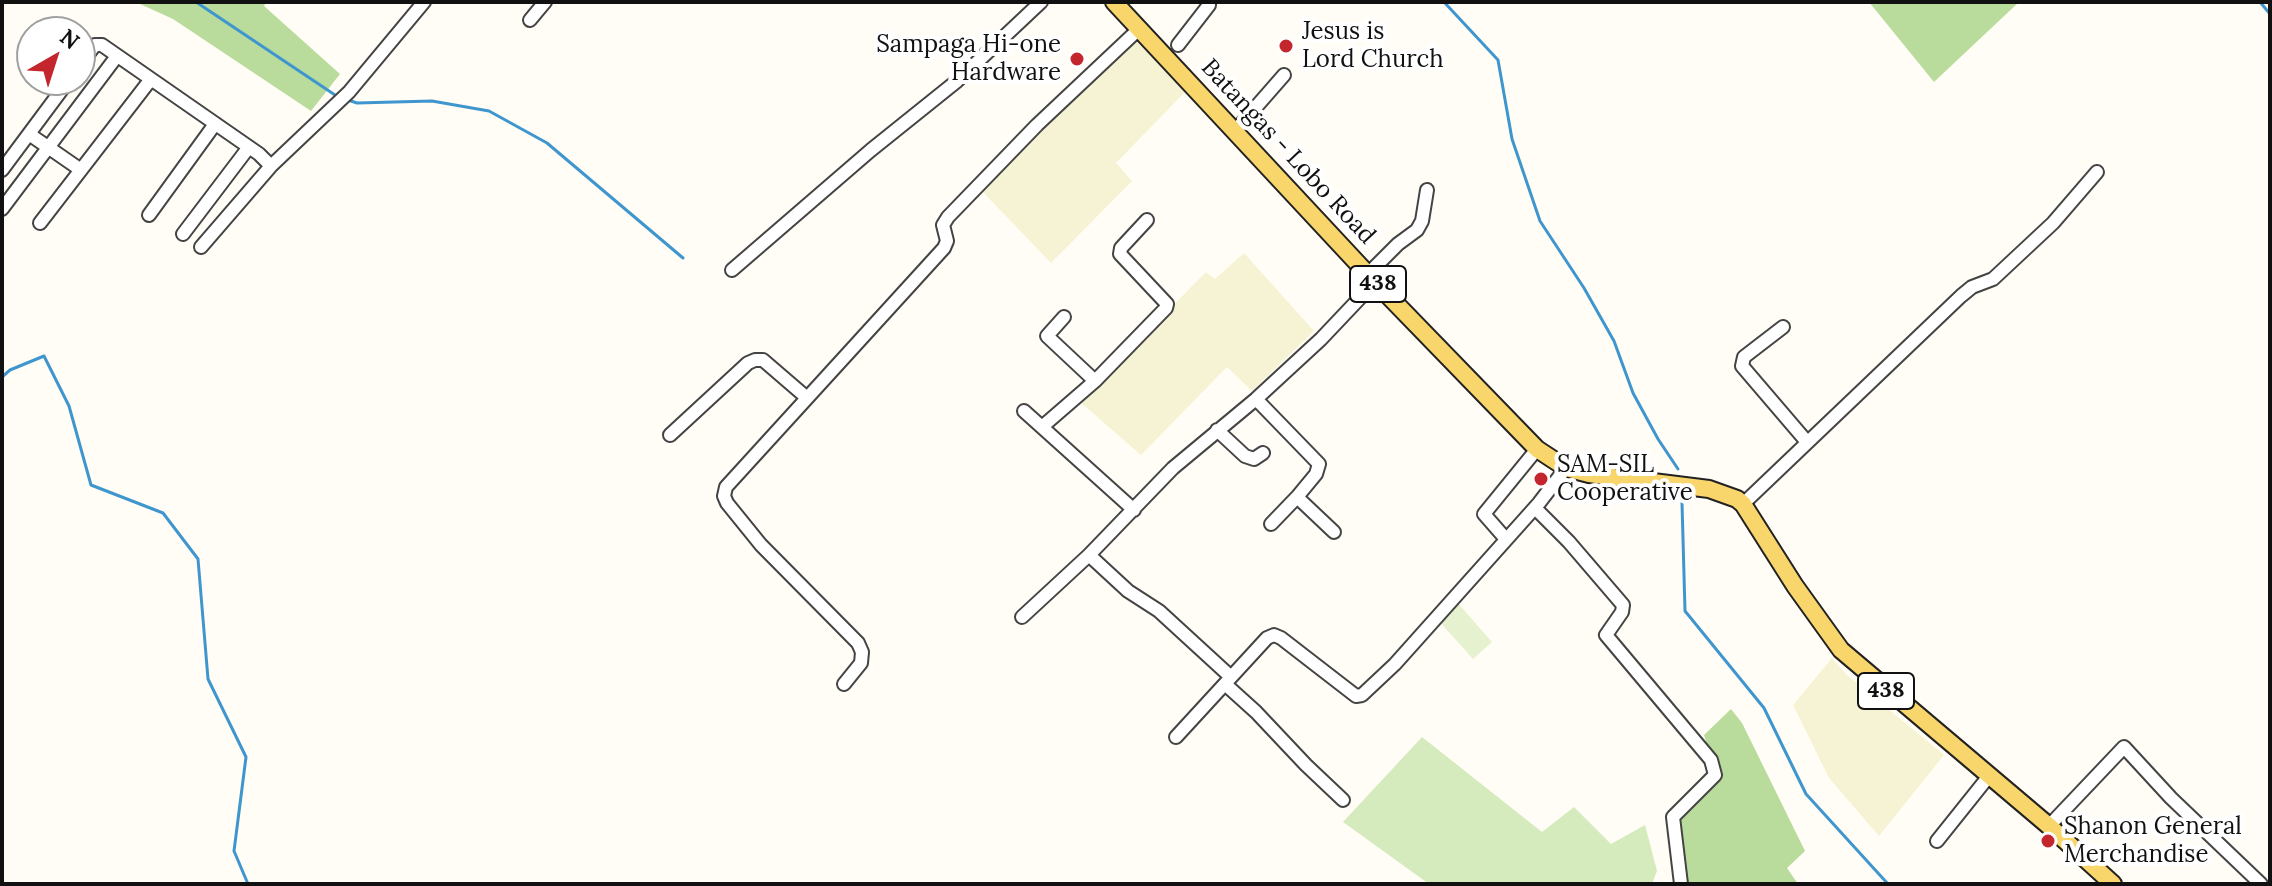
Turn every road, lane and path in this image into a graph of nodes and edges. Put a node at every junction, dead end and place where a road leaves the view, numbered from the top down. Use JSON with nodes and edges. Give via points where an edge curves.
{"nodes":[{"id":1,"x":424,"y":2,"type":"edge"},
{"id":2,"x":545,"y":2,"type":"edge"},
{"id":3,"x":1041,"y":2,"type":"edge"},
{"id":4,"x":1114,"y":2,"type":"edge"},
{"id":5,"x":1209,"y":5,"type":"dead end"},
{"id":6,"x":530,"y":20,"type":"dead end"},
{"id":7,"x":1140,"y":28,"type":"junction"},
{"id":8,"x":96,"y":45,"type":"edge"},
{"id":9,"x":1172,"y":50,"type":"junction"},
{"id":10,"x":117,"y":56,"type":"junction"},
{"id":11,"x":1284,"y":75,"type":"dead end"},
{"id":12,"x":151,"y":79,"type":"junction"},
{"id":13,"x":57,"y":96,"type":"edge"},
{"id":14,"x":215,"y":124,"type":"junction"},
{"id":15,"x":1235,"y":131,"type":"junction"},
{"id":16,"x":29,"y":134,"type":"junction"},
{"id":17,"x":49,"y":146,"type":"junction"},
{"id":18,"x":249,"y":147,"type":"junction"},
{"id":19,"x":271,"y":166,"type":"junction"},
{"id":20,"x":2,"y":170,"type":"edge"},
{"id":21,"x":81,"y":170,"type":"junction"},
{"id":22,"x":2097,"y":172,"type":"dead end"},
{"id":23,"x":1427,"y":190,"type":"dead end"},
{"id":24,"x":2,"y":209,"type":"edge"},
{"id":25,"x":149,"y":215,"type":"dead end"},
{"id":26,"x":1147,"y":220,"type":"dead end"},
{"id":27,"x":40,"y":223,"type":"dead end"},
{"id":28,"x":183,"y":234,"type":"dead end"},
{"id":29,"x":201,"y":247,"type":"dead end"},
{"id":30,"x":732,"y":270,"type":"dead end"},
{"id":31,"x":1372,"y":278,"type":"junction"},
{"id":32,"x":1064,"y":317,"type":"dead end"},
{"id":33,"x":1783,"y":327,"type":"dead end"},
{"id":34,"x":1095,"y":381,"type":"junction"},
{"id":35,"x":806,"y":397,"type":"junction"},
{"id":36,"x":1256,"y":399,"type":"junction"},
{"id":37,"x":1024,"y":411,"type":"dead end"},
{"id":38,"x":1043,"y":426,"type":"junction"},
{"id":39,"x":1217,"y":430,"type":"junction"},
{"id":40,"x":670,"y":435,"type":"dead end"},
{"id":41,"x":1807,"y":442,"type":"junction"},
{"id":42,"x":1537,"y":449,"type":"junction"},
{"id":43,"x":1263,"y":453,"type":"dead end"},
{"id":44,"x":1566,"y":468,"type":"junction"},
{"id":45,"x":1297,"y":497,"type":"junction"},
{"id":46,"x":1743,"y":504,"type":"junction"},
{"id":47,"x":1535,"y":508,"type":"junction"},
{"id":48,"x":1134,"y":510,"type":"junction"},
{"id":49,"x":1271,"y":524,"type":"dead end"},
{"id":50,"x":1334,"y":532,"type":"dead end"},
{"id":51,"x":1505,"y":538,"type":"junction"},
{"id":52,"x":1089,"y":555,"type":"junction"},
{"id":53,"x":1022,"y":617,"type":"dead end"},
{"id":54,"x":1228,"y":680,"type":"junction"},
{"id":55,"x":844,"y":684,"type":"dead end"},
{"id":56,"x":1176,"y":737,"type":"dead end"},
{"id":57,"x":1989,"y":776,"type":"junction"},
{"id":58,"x":1343,"y":800,"type":"dead end"},
{"id":59,"x":2049,"y":826,"type":"junction"},
{"id":60,"x":1937,"y":841,"type":"dead end"},
{"id":61,"x":1681,"y":884,"type":"edge"},
{"id":62,"x":2113,"y":884,"type":"edge"},
{"id":63,"x":2261,"y":884,"type":"edge"}],
"edges":[{"from":1,"to":19,"type":"street","via":[[349,92]]},
{"from":2,"to":6,"type":"street"},
{"from":3,"to":30,"type":"street","via":[[957,81]]},
{"from":4,"to":7,"type":"main road","name":"Batangas - Lobo Road","number":"438"},
{"from":5,"to":9,"type":"street"},
{"from":7,"to":9,"type":"main road","name":"Batangas - Lobo Road","number":"438"},
{"from":7,"to":35,"type":"street","via":[[948,217],[944,248]]},
{"from":8,"to":10,"type":"street"},
{"from":9,"to":15,"type":"main road","name":"Batangas - Lobo Road","number":"438"},
{"from":10,"to":12,"type":"street"},
{"from":10,"to":17,"type":"street"},
{"from":11,"to":15,"type":"street"},
{"from":12,"to":14,"type":"street"},
{"from":12,"to":21,"type":"street"},
{"from":13,"to":16,"type":"street"},
{"from":14,"to":18,"type":"street"},
{"from":14,"to":25,"type":"street"},
{"from":15,"to":31,"type":"main road","name":"Batangas - Lobo Road","number":"438"},
{"from":16,"to":17,"type":"street"},
{"from":16,"to":20,"type":"street"},
{"from":17,"to":21,"type":"street"},
{"from":17,"to":24,"type":"street"},
{"from":18,"to":19,"type":"street"},
{"from":18,"to":28,"type":"street"},
{"from":19,"to":29,"type":"street"},
{"from":21,"to":27,"type":"street"},
{"from":22,"to":41,"type":"street","via":[[1993,279],[1961,296]]},
{"from":23,"to":31,"type":"street","via":[[1417,230],[1398,244]]},
{"from":26,"to":34,"type":"street","via":[[1120,254],[1166,308]]},
{"from":31,"to":36,"type":"street","via":[[1321,339]]},
{"from":31,"to":42,"type":"main road","name":"Batangas - Lobo Road","number":"438"},
{"from":32,"to":34,"type":"street","via":[[1047,336]]},
{"from":33,"to":41,"type":"street","via":[[1744,357],[1742,366]]},
{"from":34,"to":38,"type":"street"},
{"from":35,"to":40,"type":"street","via":[[763,360],[755,360]]},
{"from":35,"to":55,"type":"street","via":[[726,487],[724,496],[761,545],[858,643],[861,663]]},
{"from":36,"to":39,"type":"street"},
{"from":36,"to":45,"type":"street","via":[[1319,464]]},
{"from":37,"to":38,"type":"street"},
{"from":38,"to":48,"type":"street"},
{"from":39,"to":43,"type":"street","via":[[1250,459]]},
{"from":39,"to":48,"type":"street"},
{"from":41,"to":46,"type":"street"},
{"from":42,"to":44,"type":"main road","name":"Batangas - Lobo Road","number":"438"},
{"from":42,"to":51,"type":"street","via":[[1484,514]]},
{"from":44,"to":46,"type":"main road","name":"Batangas - Lobo Road","number":"438","via":[[1717,490]]},
{"from":44,"to":47,"type":"street"},
{"from":45,"to":49,"type":"street"},
{"from":45,"to":50,"type":"street"},
{"from":46,"to":57,"type":"main road","number":"438","via":[[1841,650]]},
{"from":47,"to":51,"type":"street"},
{"from":47,"to":61,"type":"street","via":[[1623,605],[1606,635],[1711,760],[1715,775],[1673,817]]},
{"from":48,"to":52,"type":"street"},
{"from":51,"to":54,"type":"street","via":[[1362,695],[1356,696],[1274,635]]},
{"from":52,"to":53,"type":"street"},
{"from":52,"to":54,"type":"street","via":[[1159,611]]},
{"from":54,"to":56,"type":"street"},
{"from":54,"to":58,"type":"street"},
{"from":57,"to":59,"type":"main road","number":"438"},
{"from":57,"to":60,"type":"street"},
{"from":59,"to":62,"type":"main road","number":"438"},
{"from":59,"to":63,"type":"street","via":[[2124,747]]}]}
